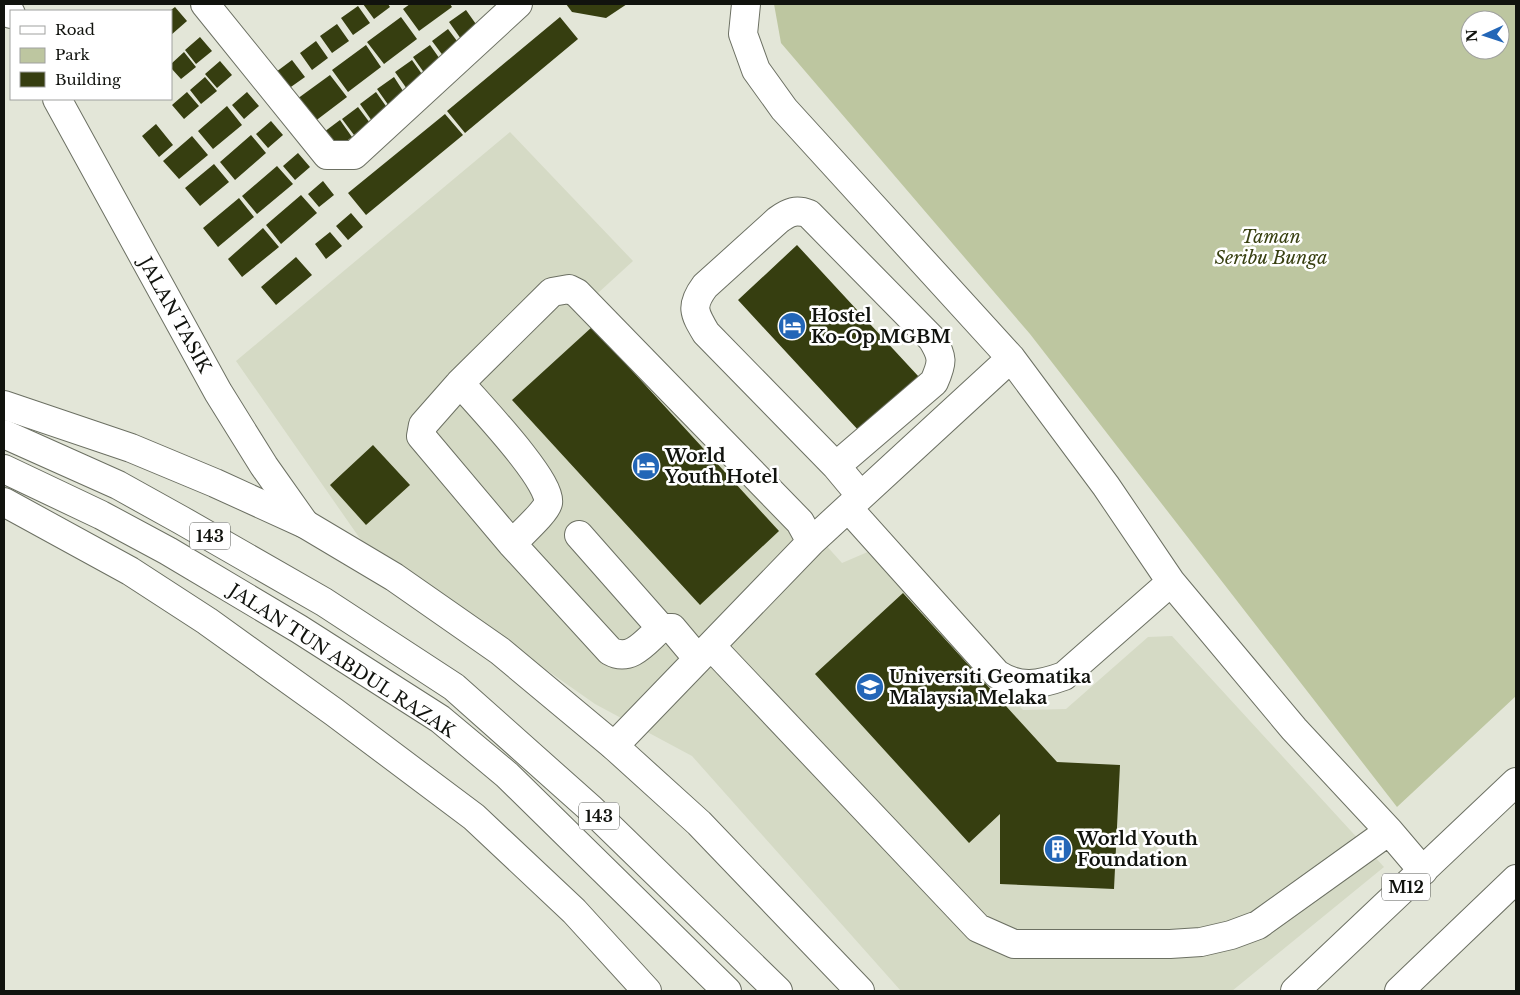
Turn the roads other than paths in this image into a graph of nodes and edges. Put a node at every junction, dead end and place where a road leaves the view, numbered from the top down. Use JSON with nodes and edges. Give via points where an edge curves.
{"nodes":[{"id":1,"x":205,"y":4,"type":"edge"},
{"id":2,"x":518,"y":4,"type":"edge"},
{"id":3,"x":746,"y":4,"type":"edge"},
{"id":4,"x":58,"y":100,"type":"edge"},
{"id":5,"x":1011,"y":358,"type":"junction"},
{"id":6,"x":460,"y":383,"type":"junction"},
{"id":7,"x":4,"y":405,"type":"edge"},
{"id":8,"x":4,"y":434,"type":"edge"},
{"id":9,"x":836,"y":466,"type":"junction"},
{"id":10,"x":4,"y":469,"type":"edge"},
{"id":11,"x":4,"y":502,"type":"edge"},
{"id":12,"x":854,"y":502,"type":"junction"},
{"id":13,"x":305,"y":524,"type":"junction"},
{"id":14,"x":579,"y":535,"type":"dead end"},
{"id":15,"x":811,"y":542,"type":"junction"},
{"id":16,"x":512,"y":544,"type":"junction"},
{"id":17,"x":1171,"y":582,"type":"junction"},
{"id":18,"x":661,"y":628,"type":"junction"},
{"id":19,"x":705,"y":652,"type":"junction"},
{"id":20,"x":614,"y":746,"type":"junction"},
{"id":21,"x":1516,"y":782,"type":"edge"},
{"id":22,"x":1389,"y":831,"type":"junction"},
{"id":23,"x":1423,"y":871,"type":"junction"},
{"id":24,"x":1516,"y":879,"type":"edge"},
{"id":25,"x":647,"y":991,"type":"edge"},
{"id":26,"x":727,"y":991,"type":"edge"},
{"id":27,"x":778,"y":991,"type":"edge"},
{"id":28,"x":860,"y":991,"type":"edge"},
{"id":29,"x":1295,"y":991,"type":"edge"},
{"id":30,"x":1399,"y":991,"type":"edge"}],
"edges":[{"from":1,"to":2,"type":"main road","via":[[327,155],[354,155]]},
{"from":3,"to":5,"type":"main road","via":[[743,34],[756,70],[784,109]]},
{"from":4,"to":13,"type":"main road","name":"JALAN TASIK","via":[[218,392]]},
{"from":5,"to":12,"type":"main road"},
{"from":5,"to":17,"type":"main road","via":[[1106,486]]},
{"from":6,"to":15,"type":"main road","via":[[552,292],[568,289],[577,294],[800,522]]},
{"from":6,"to":16,"type":"main road","via":[[519,450],[546,490],[548,503],[544,510]]},
{"from":6,"to":16,"type":"main road","via":[[423,425],[421,436]]},
{"from":7,"to":13,"type":"main road","via":[[131,448]]},
{"from":8,"to":27,"type":"main road","name":"JALAN TUN ABDUL RAZAK","number":"143","via":[[118,485],[324,602],[454,686],[591,809]]},
{"from":9,"to":9,"type":"main road","via":[[706,334],[695,316],[696,298],[705,286],[778,220],[789,212],[800,210],[809,214],[932,338],[940,351],[941,367],[934,382]]},
{"from":9,"to":12,"type":"main road"},
{"from":10,"to":26,"type":"main road","name":"JALAN TUN ABDUL RAZAK","number":"143","via":[[168,551],[299,629],[440,720],[507,776]]},
{"from":11,"to":25,"type":"main road","via":[[130,571],[207,621],[474,817],[574,911]]},
{"from":12,"to":15,"type":"main road"},
{"from":12,"to":17,"type":"main road","via":[[997,674],[1009,682],[1045,683],[1064,676]]},
{"from":13,"to":20,"type":"main road","via":[[394,577],[500,651]]},
{"from":14,"to":18,"type":"main road"},
{"from":15,"to":19,"type":"main road"},
{"from":16,"to":18,"type":"main road","via":[[617,656],[632,654]]},
{"from":17,"to":22,"type":"main road","via":[[1294,729]]},
{"from":18,"to":19,"type":"main road","via":[[672,628]]},
{"from":19,"to":20,"type":"main road"},
{"from":19,"to":22,"type":"main road","via":[[978,928],[1014,944],[1170,944],[1201,942],[1231,935],[1258,925]]},
{"from":20,"to":28,"type":"main road","via":[[699,823]]},
{"from":21,"to":23,"type":"main road","number":"M12"},
{"from":22,"to":23,"type":"main road"},
{"from":23,"to":29,"type":"main road","number":"M12"},
{"from":24,"to":30,"type":"main road"}]}
